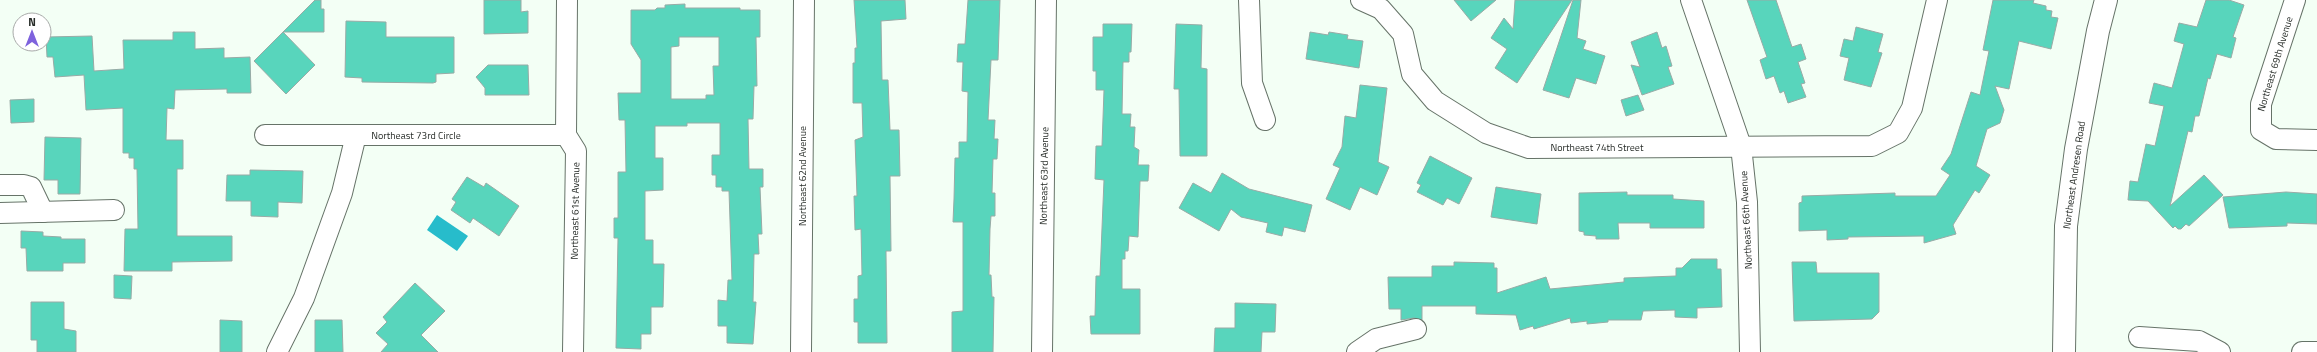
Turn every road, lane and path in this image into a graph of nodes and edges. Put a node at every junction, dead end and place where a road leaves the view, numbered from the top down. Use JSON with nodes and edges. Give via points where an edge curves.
{"nodes":[{"id":1,"x":567,"y":0,"type":"edge"},
{"id":2,"x":804,"y":0,"type":"edge"},
{"id":3,"x":1046,"y":0,"type":"edge"},
{"id":4,"x":1249,"y":0,"type":"edge"},
{"id":5,"x":1361,"y":0,"type":"edge"},
{"id":6,"x":1691,"y":0,"type":"edge"},
{"id":7,"x":1937,"y":0,"type":"edge"},
{"id":8,"x":2106,"y":0,"type":"edge"},
{"id":9,"x":2295,"y":0,"type":"edge"},
{"id":10,"x":1265,"y":120,"type":"dead end"},
{"id":11,"x":566,"y":135,"type":"junction"},
{"id":12,"x":265,"y":136,"type":"dead end"},
{"id":13,"x":356,"y":136,"type":"junction"},
{"id":14,"x":2317,"y":140,"type":"edge"},
{"id":15,"x":1742,"y":146,"type":"junction"},
{"id":16,"x":0,"y":185,"type":"edge"},
{"id":17,"x":114,"y":210,"type":"dead end"},
{"id":18,"x":43,"y":212,"type":"junction"},
{"id":19,"x":0,"y":213,"type":"edge"},
{"id":20,"x":1416,"y":329,"type":"dead end"},
{"id":21,"x":2140,"y":337,"type":"dead end"},
{"id":22,"x":278,"y":352,"type":"edge"},
{"id":23,"x":573,"y":352,"type":"edge"},
{"id":24,"x":801,"y":352,"type":"edge"},
{"id":25,"x":1042,"y":352,"type":"edge"},
{"id":26,"x":1357,"y":352,"type":"edge"},
{"id":27,"x":1750,"y":352,"type":"edge"},
{"id":28,"x":2064,"y":352,"type":"edge"},
{"id":29,"x":2220,"y":352,"type":"edge"},
{"id":30,"x":2302,"y":352,"type":"edge"},
{"id":31,"x":2317,"y":352,"type":"edge"}],
"edges":[{"from":1,"to":11,"type":"street"},
{"from":2,"to":24,"type":"street","name":"Northeast 62nd Avenue"},
{"from":3,"to":25,"type":"street","name":"Northeast 63rd Avenue"},
{"from":4,"to":10,"type":"street","via":[[1252,83]]},
{"from":5,"to":15,"type":"street","name":"Northeast 74th Street","via":[[1381,9],[1403,34],[1412,74],[1435,101],[1486,134],[1529,148]]},
{"from":6,"to":15,"type":"street","name":"Northeast 66th Avenue"},
{"from":7,"to":15,"type":"street","name":"Northeast 74th Street","via":[[1912,108],[1898,134],[1872,146]]},
{"from":8,"to":28,"type":"main road","name":"Northeast Andresen Road","via":[[2076,148],[2066,226]]},
{"from":9,"to":14,"type":"street","name":"Northeast 69th Avenue","via":[[2261,104],[2261,130],[2276,139]]},
{"from":11,"to":13,"type":"street","name":"Northeast 73rd Circle"},
{"from":11,"to":23,"type":"street","name":"Northeast 61st Avenue","via":[[576,152]]},
{"from":12,"to":13,"type":"street","name":"Northeast 73rd Circle"},
{"from":13,"to":22,"type":"street","via":[[342,193],[304,298]]},
{"from":15,"to":27,"type":"street","name":"Northeast 66th Avenue","via":[[1747,202]]},
{"from":16,"to":18,"type":"street","via":[[24,185],[31,188]]},
{"from":17,"to":18,"type":"street"},
{"from":18,"to":19,"type":"street"},
{"from":20,"to":26,"type":"street","via":[[1376,339]]},
{"from":21,"to":29,"type":"street","via":[[2199,341]]},
{"from":30,"to":31,"type":"street"}]}
